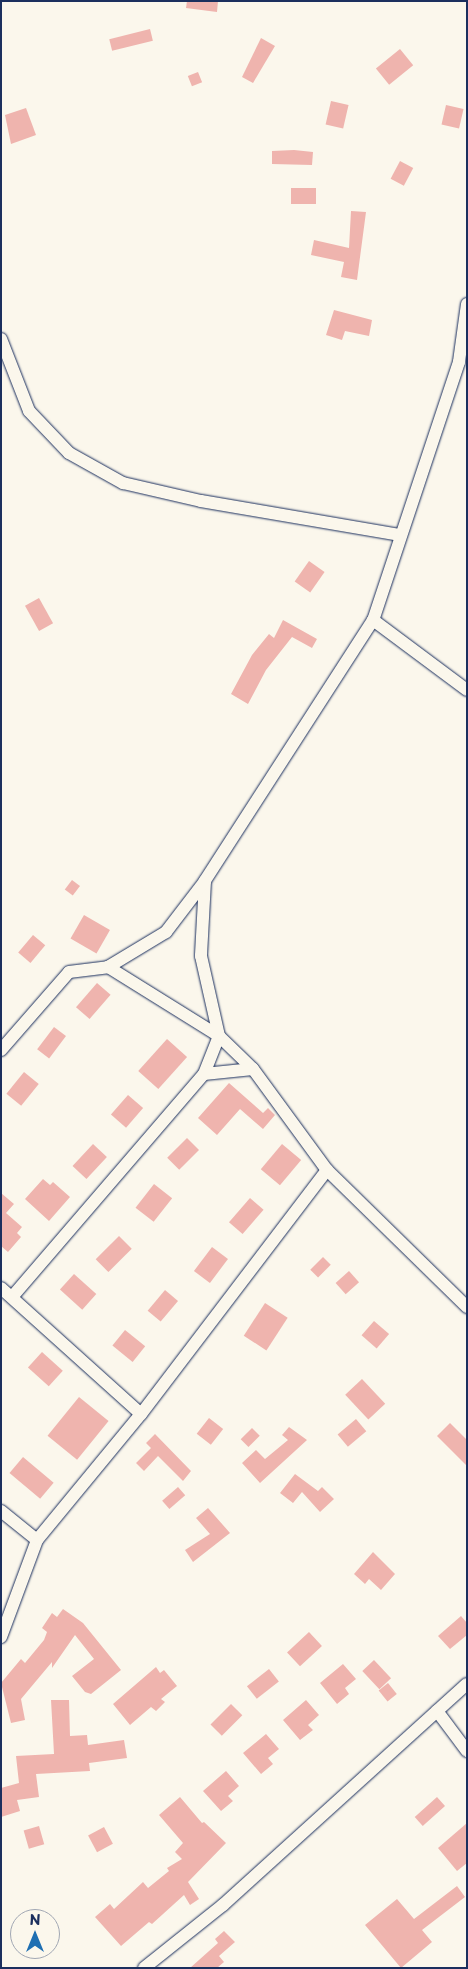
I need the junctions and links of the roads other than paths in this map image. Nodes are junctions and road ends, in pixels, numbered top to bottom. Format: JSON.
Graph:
{"nodes":[{"id":1,"x":467,"y":304,"type":"edge"},
{"id":2,"x":1,"y":339,"type":"edge"},
{"id":3,"x":399,"y":535,"type":"junction"},
{"id":4,"x":373,"y":620,"type":"junction"},
{"id":5,"x":467,"y":690,"type":"edge"},
{"id":6,"x":205,"y":881,"type":"junction"},
{"id":7,"x":108,"y":966,"type":"junction"},
{"id":8,"x":219,"y":1036,"type":"junction"},
{"id":9,"x":1,"y":1050,"type":"edge"},
{"id":10,"x":253,"y":1069,"type":"junction"},
{"id":11,"x":204,"y":1074,"type":"junction"},
{"id":12,"x":327,"y":1170,"type":"junction"},
{"id":13,"x":1,"y":1288,"type":"edge"},
{"id":14,"x":12,"y":1297,"type":"junction"},
{"id":15,"x":467,"y":1307,"type":"edge"},
{"id":16,"x":141,"y":1414,"type":"junction"},
{"id":17,"x":1,"y":1511,"type":"edge"},
{"id":18,"x":37,"y":1540,"type":"junction"},
{"id":19,"x":1,"y":1637,"type":"edge"},
{"id":20,"x":467,"y":1684,"type":"edge"},
{"id":21,"x":437,"y":1711,"type":"junction"},
{"id":22,"x":467,"y":1751,"type":"edge"},
{"id":23,"x":144,"y":1968,"type":"edge"}],
"edges":[{"from":1,"to":3,"type":"street"},
{"from":2,"to":3,"type":"street"},
{"from":3,"to":4,"type":"street"},
{"from":4,"to":5,"type":"street"},
{"from":4,"to":6,"type":"street"},
{"from":6,"to":7,"type":"street"},
{"from":6,"to":8,"type":"street"},
{"from":7,"to":8,"type":"street"},
{"from":7,"to":9,"type":"street"},
{"from":8,"to":10,"type":"street"},
{"from":8,"to":11,"type":"street"},
{"from":10,"to":11,"type":"street"},
{"from":10,"to":12,"type":"street"},
{"from":11,"to":14,"type":"street"},
{"from":12,"to":15,"type":"street"},
{"from":12,"to":16,"type":"street"},
{"from":13,"to":14,"type":"street"},
{"from":14,"to":16,"type":"street"},
{"from":16,"to":18,"type":"street"},
{"from":17,"to":18,"type":"street"},
{"from":18,"to":19,"type":"street"},
{"from":20,"to":21,"type":"street"},
{"from":21,"to":22,"type":"street"},
{"from":21,"to":23,"type":"street"}]}
